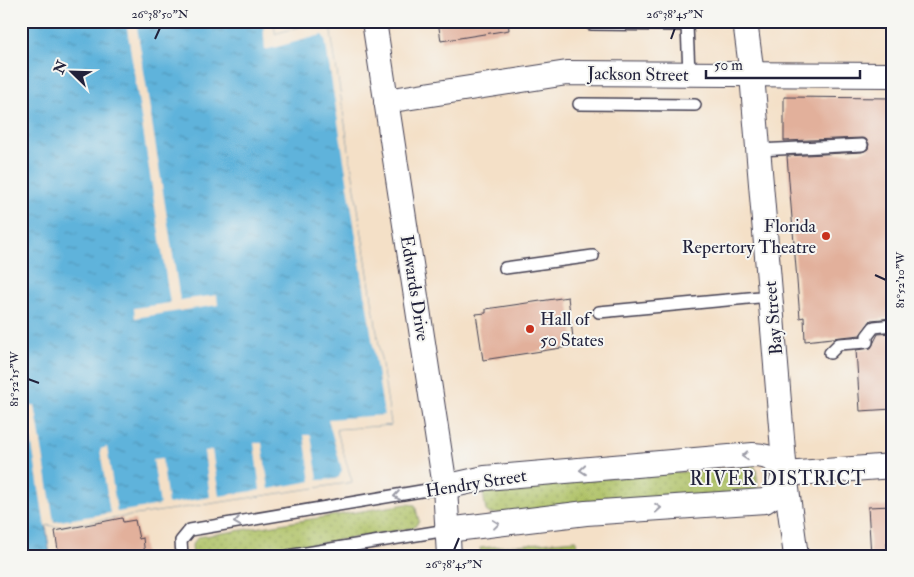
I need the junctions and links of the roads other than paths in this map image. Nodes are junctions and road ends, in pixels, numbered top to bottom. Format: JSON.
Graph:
{"nodes":[{"id":1,"x":374,"y":21,"type":"edge"},
{"id":2,"x":591,"y":21,"type":"edge"},
{"id":3,"x":745,"y":21,"type":"edge"},
{"id":4,"x":687,"y":23,"type":"edge"},
{"id":5,"x":689,"y":74,"type":"junction"},
{"id":6,"x":752,"y":75,"type":"junction"},
{"id":7,"x":893,"y":76,"type":"edge"},
{"id":8,"x":386,"y":102,"type":"junction"},
{"id":9,"x":579,"y":104,"type":"dead end"},
{"id":10,"x":695,"y":105,"type":"dead end"},
{"id":11,"x":862,"y":145,"type":"dead end"},
{"id":12,"x":758,"y":150,"type":"junction"},
{"id":13,"x":593,"y":256,"type":"dead end"},
{"id":14,"x":505,"y":268,"type":"dead end"},
{"id":15,"x":771,"y":296,"type":"junction"},
{"id":16,"x":599,"y":312,"type":"dead end"},
{"id":17,"x":893,"y":325,"type":"edge"},
{"id":18,"x":830,"y":353,"type":"dead end"},
{"id":19,"x":893,"y":466,"type":"edge"},
{"id":20,"x":785,"y":474,"type":"junction"},
{"id":21,"x":445,"y":487,"type":"junction"},
{"id":22,"x":448,"y":530,"type":"junction"},
{"id":23,"x":182,"y":556,"type":"edge"},
{"id":24,"x":288,"y":556,"type":"edge"},
{"id":25,"x":449,"y":556,"type":"edge"},
{"id":26,"x":796,"y":556,"type":"edge"}],
"edges":[{"from":1,"to":8,"type":"street","name":"Edwards Drive"},
{"from":2,"to":4,"type":"lane"},
{"from":3,"to":6,"type":"street","name":"Bay Street"},
{"from":4,"to":5,"type":"lane"},
{"from":5,"to":6,"type":"street","name":"Jackson Street"},
{"from":5,"to":8,"type":"street","name":"Jackson Street"},
{"from":6,"to":7,"type":"street","name":"Jackson Street"},
{"from":6,"to":12,"type":"street","name":"Bay Street"},
{"from":8,"to":21,"type":"street","name":"Edwards Drive"},
{"from":9,"to":10,"type":"lane"},
{"from":11,"to":12,"type":"lane"},
{"from":12,"to":15,"type":"street","name":"Bay Street"},
{"from":13,"to":14,"type":"lane"},
{"from":15,"to":16,"type":"lane"},
{"from":15,"to":20,"type":"street","name":"Bay Street"},
{"from":17,"to":18,"type":"lane"},
{"from":19,"to":20,"type":"street"},
{"from":20,"to":21,"type":"street","name":"Hendry Street","one_way":true},
{"from":22,"to":20,"type":"street","one_way":true},
{"from":20,"to":26,"type":"street","name":"Bay Street"},
{"from":21,"to":22,"type":"street","name":"Edwards Drive"},
{"from":21,"to":23,"type":"lane","name":"Hendry Street","one_way":true},
{"from":22,"to":24,"type":"lane"},
{"from":22,"to":25,"type":"street","name":"Edwards Drive"}]}
